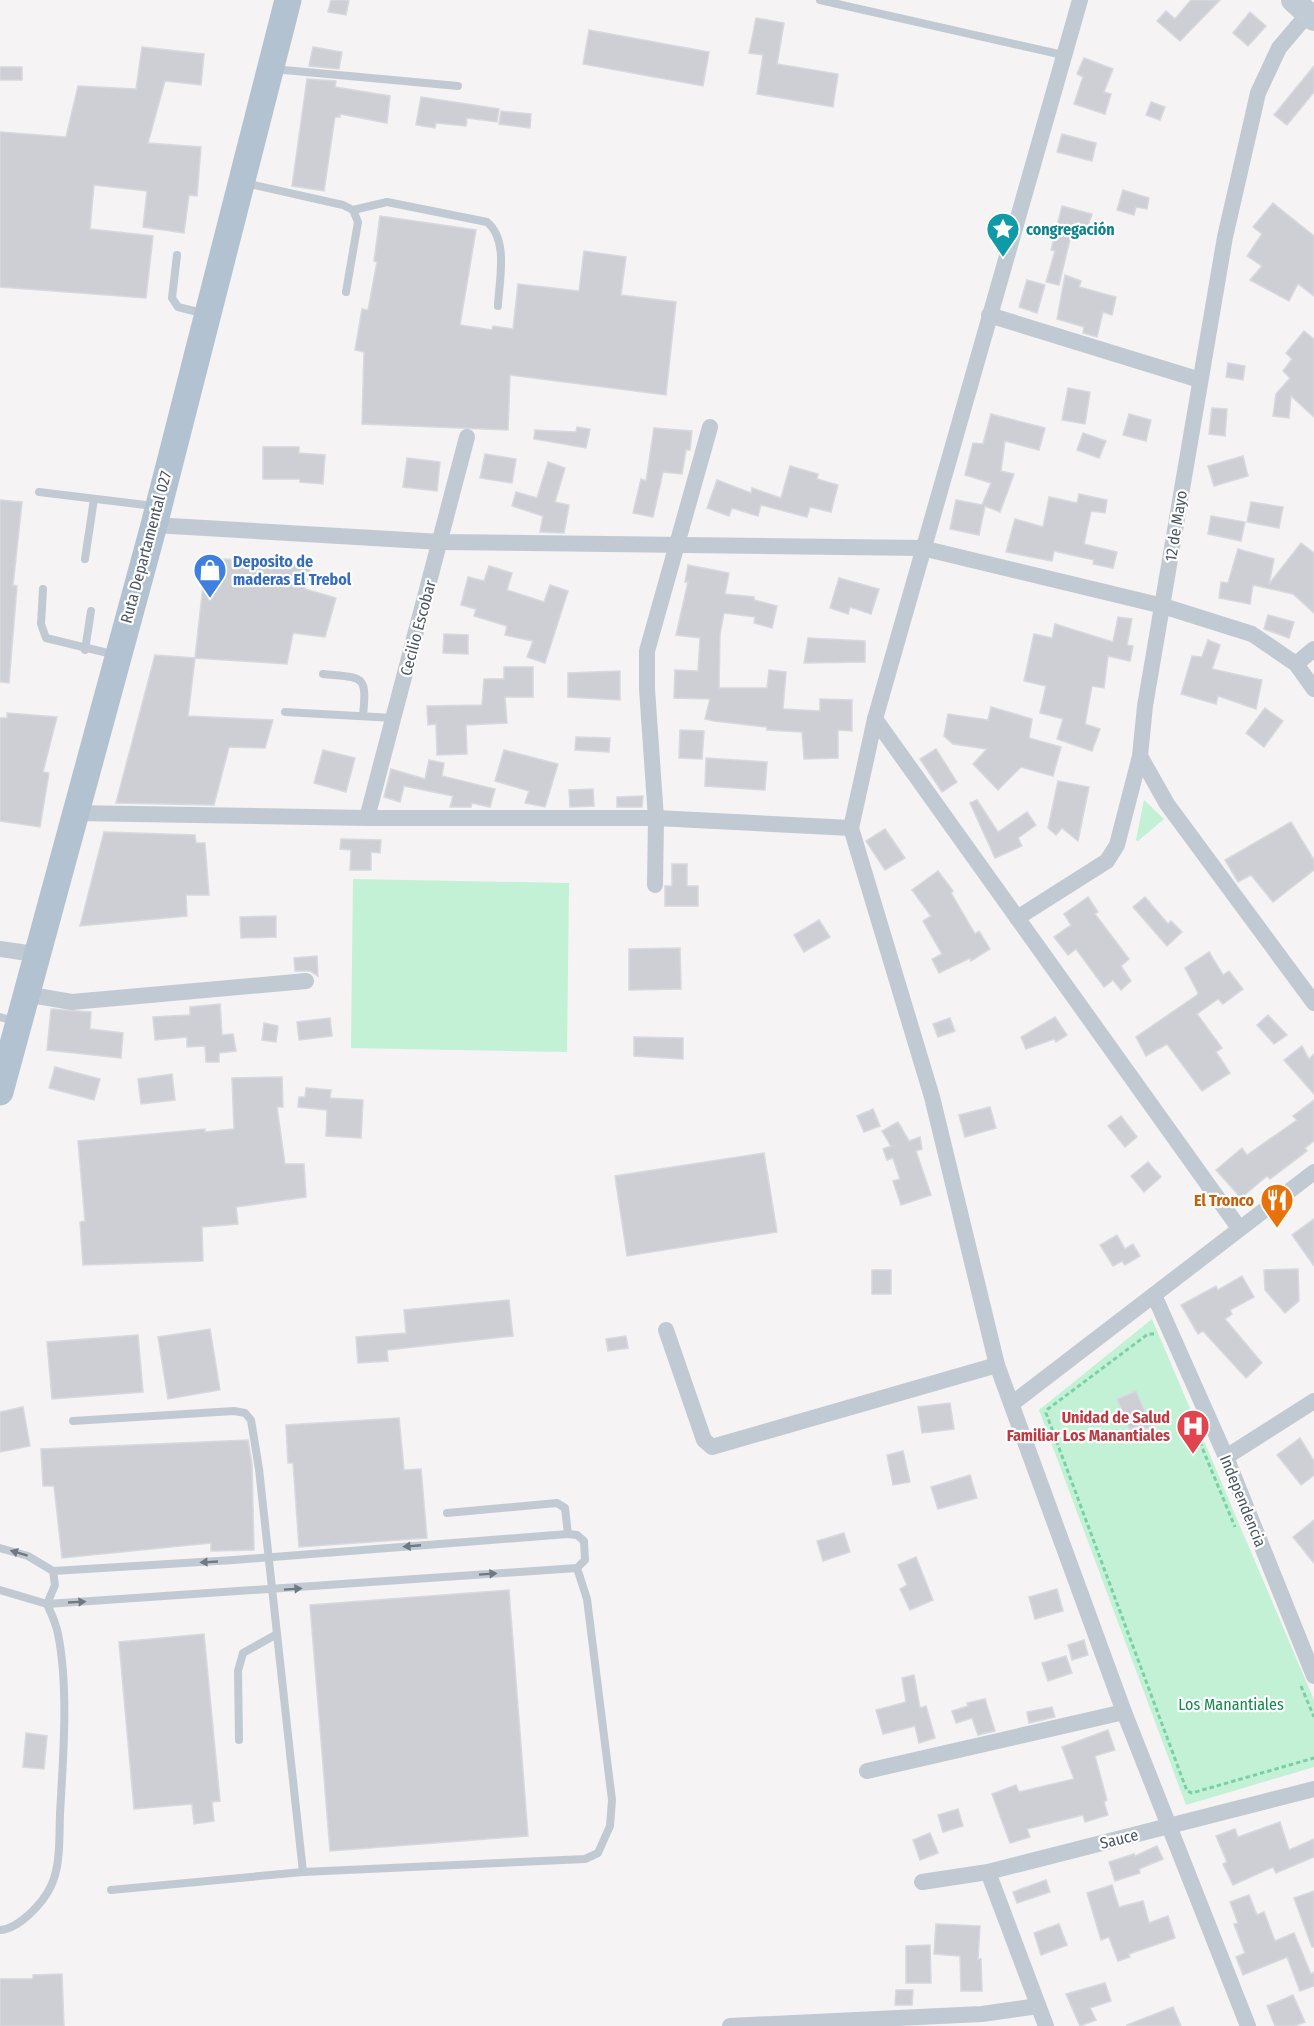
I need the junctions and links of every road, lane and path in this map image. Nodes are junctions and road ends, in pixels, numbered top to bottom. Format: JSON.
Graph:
{"nodes":[{"id":1,"x":288,"y":0,"type":"edge"},
{"id":2,"x":820,"y":0,"type":"edge"},
{"id":3,"x":1080,"y":0,"type":"edge"},
{"id":4,"x":1305,"y":11,"type":"edge"},
{"id":5,"x":1063,"y":55,"type":"junction"},
{"id":6,"x":270,"y":69,"type":"junction"},
{"id":7,"x":458,"y":86,"type":"dead end"},
{"id":8,"x":242,"y":182,"type":"junction"},
{"id":9,"x":353,"y":210,"type":"junction"},
{"id":10,"x":177,"y":255,"type":"dead end"},
{"id":11,"x":346,"y":292,"type":"dead end"},
{"id":12,"x":498,"y":306,"type":"dead end"},
{"id":13,"x":206,"y":314,"type":"junction"},
{"id":14,"x":989,"y":315,"type":"junction"},
{"id":15,"x":1200,"y":380,"type":"junction"},
{"id":16,"x":710,"y":427,"type":"dead end"},
{"id":17,"x":467,"y":437,"type":"dead end"},
{"id":18,"x":39,"y":492,"type":"dead end"},
{"id":19,"x":94,"y":499,"type":"junction"},
{"id":20,"x":156,"y":516,"type":"junction"},
{"id":21,"x":441,"y":542,"type":"junction"},
{"id":22,"x":675,"y":545,"type":"junction"},
{"id":23,"x":922,"y":548,"type":"junction"},
{"id":24,"x":85,"y":559,"type":"dead end"},
{"id":25,"x":43,"y":589,"type":"dead end"},
{"id":26,"x":1163,"y":606,"type":"junction"},
{"id":27,"x":91,"y":611,"type":"dead end"},
{"id":28,"x":1314,"y":649,"type":"edge"},
{"id":29,"x":85,"y":650,"type":"junction"},
{"id":30,"x":116,"y":655,"type":"junction"},
{"id":31,"x":1296,"y":664,"type":"junction"},
{"id":32,"x":323,"y":674,"type":"dead end"},
{"id":33,"x":1314,"y":689,"type":"edge"},
{"id":34,"x":285,"y":712,"type":"dead end"},
{"id":35,"x":363,"y":716,"type":"junction"},
{"id":36,"x":394,"y":718,"type":"junction"},
{"id":37,"x":874,"y":719,"type":"junction"},
{"id":38,"x":1140,"y":756,"type":"junction"},
{"id":39,"x":74,"y":813,"type":"junction"},
{"id":40,"x":657,"y":818,"type":"junction"},
{"id":41,"x":367,"y":819,"type":"junction"},
{"id":42,"x":851,"y":828,"type":"junction"},
{"id":43,"x":655,"y":885,"type":"dead end"},
{"id":44,"x":1017,"y":918,"type":"junction"},
{"id":45,"x":0,"y":949,"type":"edge"},
{"id":46,"x":35,"y":954,"type":"junction"},
{"id":47,"x":306,"y":981,"type":"dead end"},
{"id":48,"x":25,"y":994,"type":"junction"},
{"id":49,"x":1314,"y":1003,"type":"edge"},
{"id":50,"x":9,"y":1019,"type":"edge"},
{"id":51,"x":2,"y":1078,"type":"edge"},
{"id":52,"x":1314,"y":1172,"type":"edge"},
{"id":53,"x":1239,"y":1228,"type":"junction"},
{"id":54,"x":1154,"y":1295,"type":"junction"},
{"id":55,"x":666,"y":1330,"type":"dead end"},
{"id":56,"x":1154,"y":1335,"type":"dead end"},
{"id":57,"x":997,"y":1365,"type":"junction"},
{"id":58,"x":1314,"y":1401,"type":"edge"},
{"id":59,"x":1013,"y":1403,"type":"junction"},
{"id":60,"x":73,"y":1421,"type":"dead end"},
{"id":61,"x":1226,"y":1457,"type":"junction"},
{"id":62,"x":447,"y":1513,"type":"dead end"},
{"id":63,"x":568,"y":1534,"type":"junction"},
{"id":64,"x":0,"y":1548,"type":"edge"},
{"id":65,"x":267,"y":1558,"type":"junction"},
{"id":66,"x":577,"y":1568,"type":"junction"},
{"id":67,"x":53,"y":1571,"type":"junction"},
{"id":68,"x":0,"y":1590,"type":"edge"},
{"id":69,"x":272,"y":1590,"type":"junction"},
{"id":70,"x":47,"y":1604,"type":"junction"},
{"id":71,"x":277,"y":1634,"type":"junction"},
{"id":72,"x":1314,"y":1676,"type":"edge"},
{"id":73,"x":1124,"y":1712,"type":"junction"},
{"id":74,"x":239,"y":1740,"type":"dead end"},
{"id":75,"x":1314,"y":1758,"type":"edge"},
{"id":76,"x":867,"y":1771,"type":"dead end"},
{"id":77,"x":1314,"y":1789,"type":"edge"},
{"id":78,"x":1169,"y":1827,"type":"junction"},
{"id":79,"x":303,"y":1872,"type":"junction"},
{"id":80,"x":988,"y":1872,"type":"junction"},
{"id":81,"x":922,"y":1882,"type":"dead end"},
{"id":82,"x":111,"y":1890,"type":"dead end"},
{"id":83,"x":0,"y":1930,"type":"edge"},
{"id":84,"x":1038,"y":2006,"type":"junction"},
{"id":85,"x":981,"y":2020,"type":"edge"},
{"id":86,"x":730,"y":2026,"type":"edge"},
{"id":87,"x":1046,"y":2026,"type":"edge"},
{"id":88,"x":1248,"y":2026,"type":"edge"}],
"edges":[{"from":1,"to":6,"type":"main road","name":"Ruta Departamental 027"},
{"from":2,"to":5,"type":"lane"},
{"from":3,"to":5,"type":"street"},
{"from":4,"to":15,"type":"street","name":"12 de Mayo"},
{"from":5,"to":14,"type":"street"},
{"from":6,"to":7,"type":"lane"},
{"from":6,"to":8,"type":"main road","name":"Ruta Departamental 027"},
{"from":8,"to":9,"type":"lane"},
{"from":8,"to":13,"type":"main road","name":"Ruta Departamental 027"},
{"from":9,"to":11,"type":"lane"},
{"from":9,"to":12,"type":"lane"},
{"from":10,"to":13,"type":"lane"},
{"from":13,"to":20,"type":"main road","name":"Ruta Departamental 027"},
{"from":14,"to":15,"type":"street"},
{"from":14,"to":23,"type":"street"},
{"from":15,"to":26,"type":"street","name":"12 de Mayo"},
{"from":16,"to":22,"type":"street"},
{"from":17,"to":21,"type":"street","name":"Cecilio Escobar"},
{"from":18,"to":19,"type":"lane"},
{"from":19,"to":20,"type":"lane"},
{"from":19,"to":24,"type":"lane"},
{"from":20,"to":21,"type":"street"},
{"from":20,"to":30,"type":"main road","name":"Ruta Departamental 027"},
{"from":21,"to":22,"type":"street"},
{"from":21,"to":36,"type":"street","name":"Cecilio Escobar"},
{"from":22,"to":23,"type":"street"},
{"from":22,"to":40,"type":"street"},
{"from":23,"to":26,"type":"street"},
{"from":23,"to":37,"type":"street"},
{"from":25,"to":29,"type":"lane"},
{"from":26,"to":31,"type":"street"},
{"from":26,"to":38,"type":"street","name":"12 de Mayo"},
{"from":27,"to":29,"type":"lane"},
{"from":28,"to":31,"type":"street"},
{"from":29,"to":30,"type":"lane"},
{"from":30,"to":39,"type":"main road","name":"Ruta Departamental 027"},
{"from":31,"to":33,"type":"street"},
{"from":32,"to":35,"type":"lane"},
{"from":34,"to":35,"type":"lane"},
{"from":35,"to":36,"type":"lane"},
{"from":36,"to":41,"type":"street","name":"Cecilio Escobar"},
{"from":37,"to":42,"type":"street"},
{"from":37,"to":44,"type":"street"},
{"from":38,"to":44,"type":"street","name":"12 de Mayo"},
{"from":38,"to":49,"type":"street"},
{"from":39,"to":41,"type":"street"},
{"from":39,"to":46,"type":"main road","name":"Ruta Departamental 027"},
{"from":40,"to":41,"type":"street"},
{"from":40,"to":42,"type":"street"},
{"from":40,"to":43,"type":"street"},
{"from":42,"to":57,"type":"street"},
{"from":44,"to":53,"type":"street"},
{"from":45,"to":46,"type":"street"},
{"from":46,"to":48,"type":"main road","name":"Ruta Departamental 027"},
{"from":47,"to":48,"type":"street"},
{"from":48,"to":50,"type":"main road","name":"Ruta Departamental 027"},
{"from":50,"to":51,"type":"main road","name":"Ruta Departamental 027"},
{"from":52,"to":53,"type":"street"},
{"from":53,"to":54,"type":"street"},
{"from":54,"to":59,"type":"street"},
{"from":54,"to":61,"type":"street","name":"Independencia"},
{"from":55,"to":57,"type":"street"},
{"from":56,"to":75,"type":"path"},
{"from":57,"to":59,"type":"street"},
{"from":58,"to":61,"type":"street"},
{"from":59,"to":73,"type":"street"},
{"from":60,"to":65,"type":"lane"},
{"from":61,"to":72,"type":"street","name":"Independencia"},
{"from":62,"to":63,"type":"lane"},
{"from":63,"to":65,"type":"lane","one_way":true},
{"from":63,"to":66,"type":"lane"},
{"from":67,"to":64,"type":"lane","one_way":true},
{"from":65,"to":67,"type":"lane","one_way":true},
{"from":65,"to":69,"type":"lane"},
{"from":69,"to":66,"type":"lane","one_way":true},
{"from":66,"to":79,"type":"lane"},
{"from":67,"to":70,"type":"lane"},
{"from":68,"to":70,"type":"lane"},
{"from":70,"to":69,"type":"lane","one_way":true},
{"from":69,"to":71,"type":"lane"},
{"from":70,"to":83,"type":"lane"},
{"from":71,"to":74,"type":"lane"},
{"from":71,"to":79,"type":"lane"},
{"from":73,"to":76,"type":"street"},
{"from":73,"to":78,"type":"street"},
{"from":77,"to":78,"type":"street","name":"Sauce"},
{"from":78,"to":80,"type":"street","name":"Sauce"},
{"from":78,"to":88,"type":"street"},
{"from":79,"to":82,"type":"lane"},
{"from":80,"to":81,"type":"street","name":"Sauce"},
{"from":80,"to":84,"type":"street"},
{"from":84,"to":85,"type":"street"},
{"from":84,"to":87,"type":"street"},
{"from":85,"to":86,"type":"street"}]}
